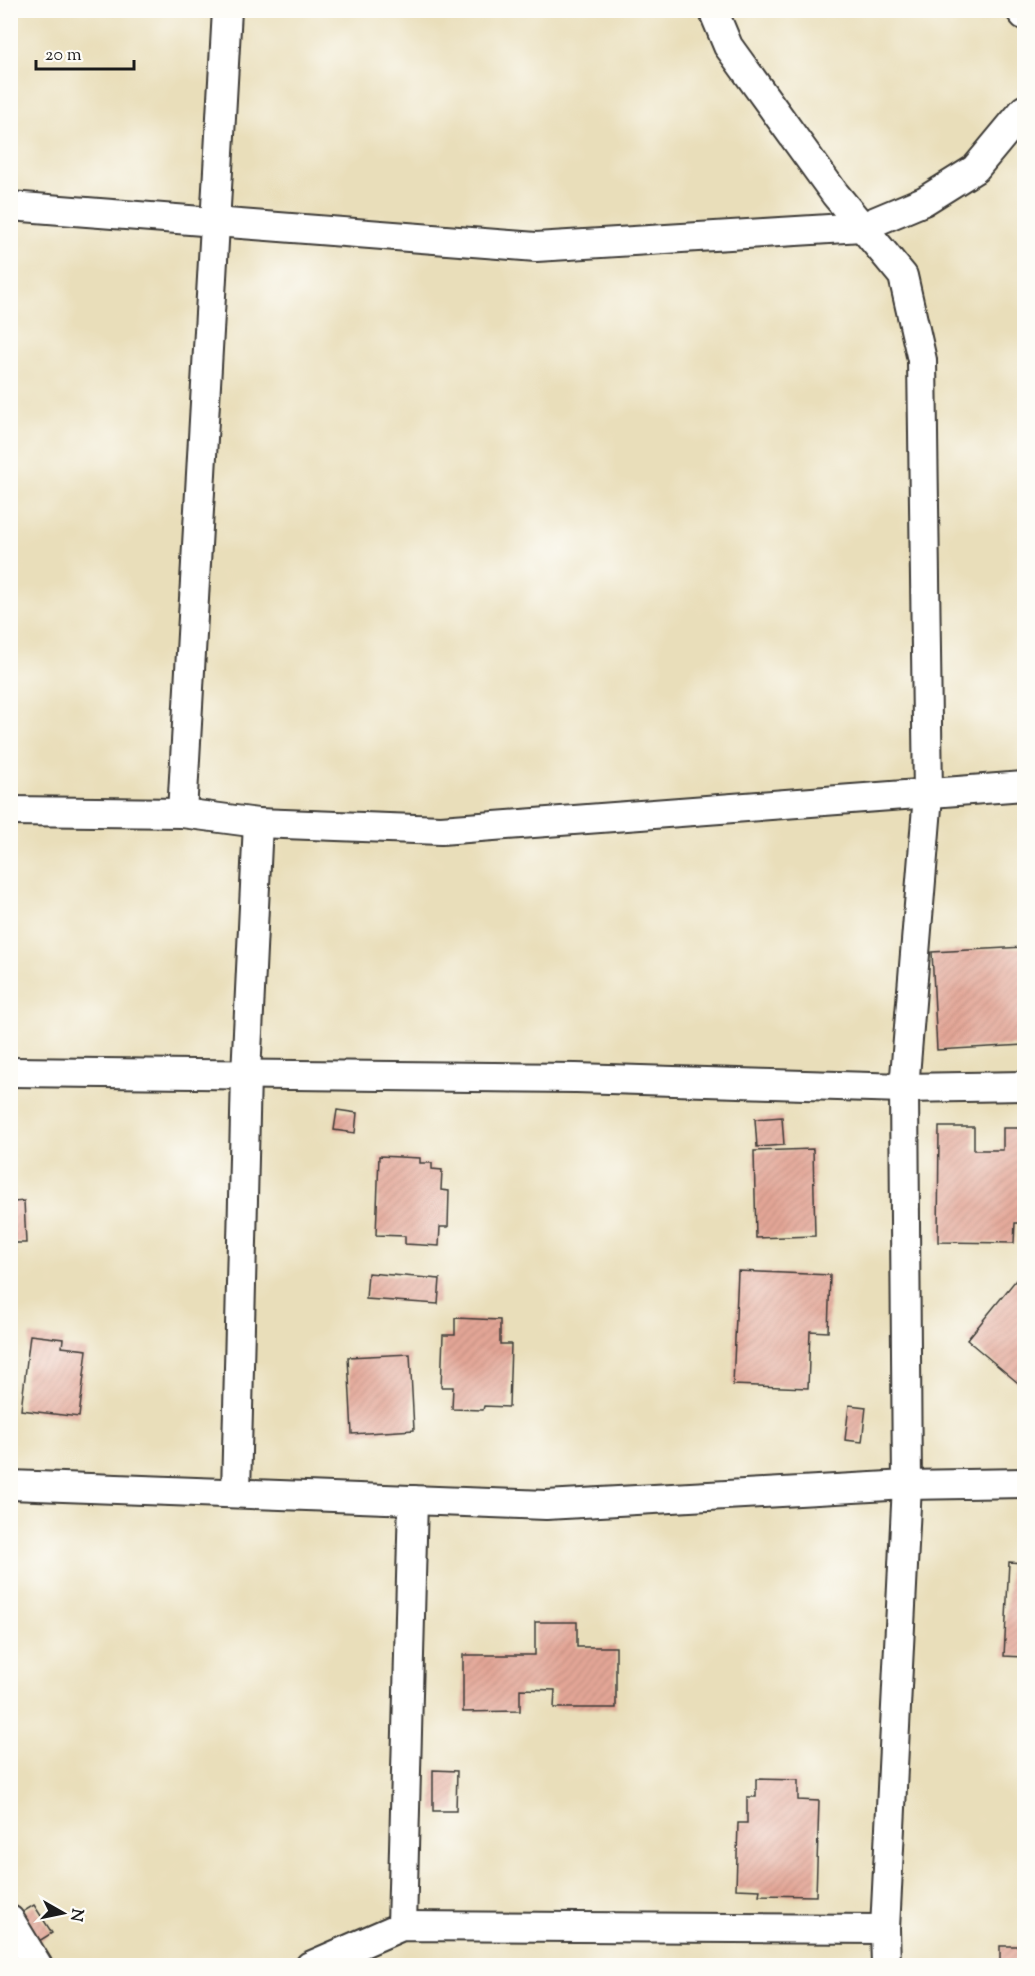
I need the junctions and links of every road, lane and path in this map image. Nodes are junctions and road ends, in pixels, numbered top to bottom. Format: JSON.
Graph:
{"nodes":[{"id":1,"x":227,"y":10,"type":"edge"},
{"id":2,"x":713,"y":10,"type":"edge"},
{"id":3,"x":1020,"y":10,"type":"edge"},
{"id":4,"x":1024,"y":15,"type":"edge"},
{"id":5,"x":1024,"y":110,"type":"edge"},
{"id":6,"x":10,"y":206,"type":"edge"},
{"id":7,"x":215,"y":222,"type":"junction"},
{"id":8,"x":862,"y":226,"type":"junction"},
{"id":9,"x":1024,"y":786,"type":"edge"},
{"id":10,"x":928,"y":795,"type":"junction"},
{"id":11,"x":10,"y":811,"type":"edge"},
{"id":12,"x":182,"y":813,"type":"junction"},
{"id":13,"x":258,"y":823,"type":"junction"},
{"id":14,"x":10,"y":1072,"type":"edge"},
{"id":15,"x":246,"y":1074,"type":"junction"},
{"id":16,"x":1024,"y":1086,"type":"edge"},
{"id":17,"x":904,"y":1088,"type":"junction"},
{"id":18,"x":1024,"y":1483,"type":"edge"},
{"id":19,"x":10,"y":1485,"type":"edge"},
{"id":20,"x":907,"y":1485,"type":"junction"},
{"id":21,"x":236,"y":1493,"type":"junction"},
{"id":22,"x":413,"y":1500,"type":"junction"},
{"id":23,"x":10,"y":1920,"type":"edge"},
{"id":24,"x":402,"y":1926,"type":"junction"},
{"id":25,"x":885,"y":1929,"type":"junction"},
{"id":26,"x":38,"y":1965,"type":"edge"},
{"id":27,"x":310,"y":1965,"type":"edge"},
{"id":28,"x":886,"y":1965,"type":"edge"}],
"edges":[{"from":1,"to":7,"type":"street"},
{"from":2,"to":8,"type":"street"},
{"from":3,"to":4,"type":"street"},
{"from":5,"to":8,"type":"street"},
{"from":6,"to":7,"type":"street"},
{"from":7,"to":8,"type":"street"},
{"from":7,"to":12,"type":"street"},
{"from":8,"to":10,"type":"street"},
{"from":9,"to":10,"type":"street"},
{"from":10,"to":13,"type":"street"},
{"from":10,"to":17,"type":"street"},
{"from":11,"to":12,"type":"street"},
{"from":12,"to":13,"type":"street"},
{"from":13,"to":15,"type":"street"},
{"from":14,"to":15,"type":"street"},
{"from":15,"to":17,"type":"street"},
{"from":15,"to":21,"type":"street"},
{"from":16,"to":17,"type":"street"},
{"from":17,"to":20,"type":"street"},
{"from":18,"to":20,"type":"street"},
{"from":19,"to":21,"type":"street"},
{"from":20,"to":22,"type":"street"},
{"from":20,"to":25,"type":"street"},
{"from":21,"to":22,"type":"street"},
{"from":22,"to":24,"type":"street"},
{"from":23,"to":26,"type":"street"},
{"from":24,"to":25,"type":"street"},
{"from":24,"to":27,"type":"street"},
{"from":25,"to":28,"type":"street"}]}
